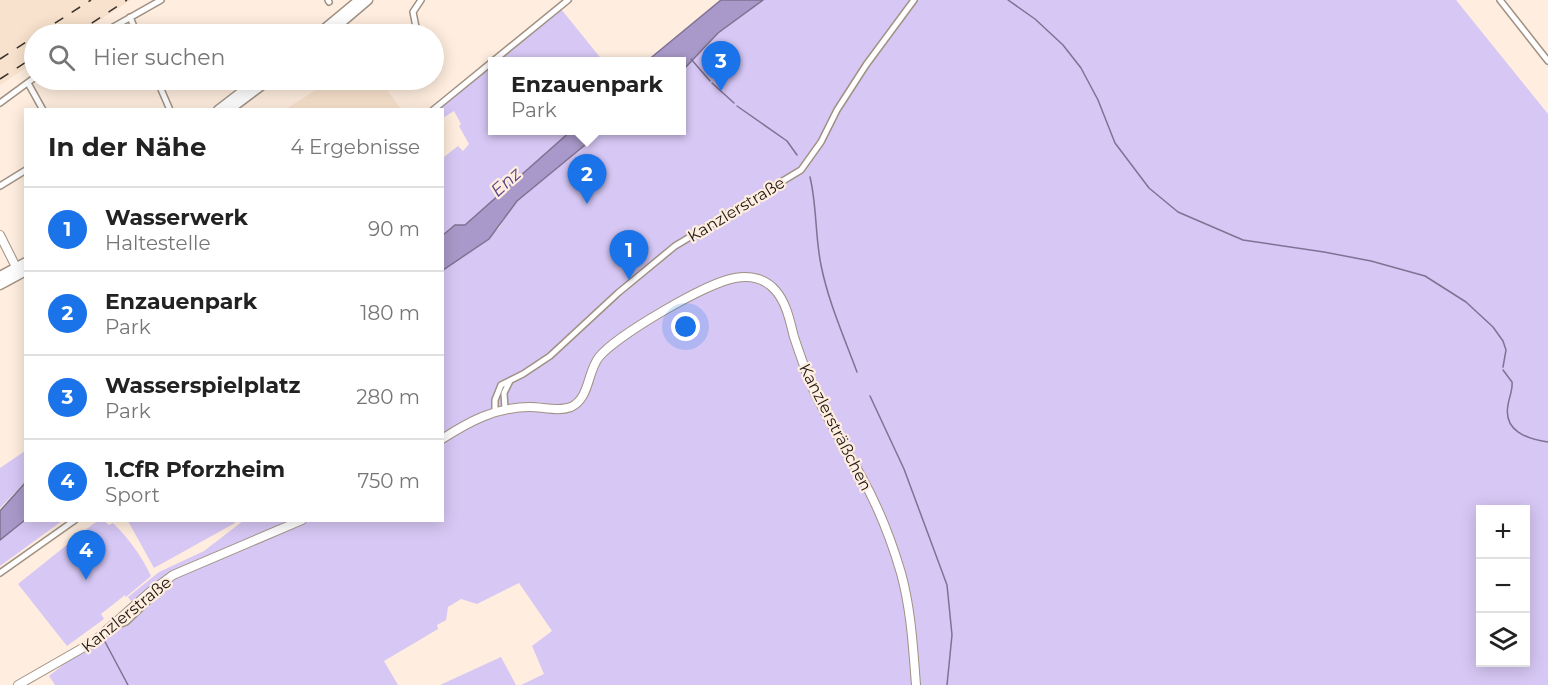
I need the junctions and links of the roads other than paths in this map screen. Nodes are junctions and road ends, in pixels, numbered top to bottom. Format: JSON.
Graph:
{"nodes":[{"id":1,"x":161,"y":0,"type":"edge"},
{"id":2,"x":359,"y":0,"type":"edge"},
{"id":3,"x":369,"y":0,"type":"edge"},
{"id":4,"x":421,"y":0,"type":"edge"},
{"id":5,"x":568,"y":0,"type":"edge"},
{"id":6,"x":914,"y":0,"type":"edge"},
{"id":7,"x":1500,"y":0,"type":"edge"},
{"id":8,"x":130,"y":17,"type":"junction"},
{"id":9,"x":118,"y":24,"type":"edge"},
{"id":10,"x":133,"y":24,"type":"edge"},
{"id":11,"x":330,"y":24,"type":"edge"},
{"id":12,"x":340,"y":24,"type":"edge"},
{"id":13,"x":415,"y":24,"type":"edge"},
{"id":14,"x":498,"y":57,"type":"edge"},
{"id":15,"x":1548,"y":61,"type":"edge"},
{"id":16,"x":488,"y":65,"type":"edge"},
{"id":17,"x":24,"y":86,"type":"edge"},
{"id":18,"x":32,"y":90,"type":"edge"},
{"id":19,"x":161,"y":90,"type":"edge"},
{"id":20,"x":246,"y":90,"type":"edge"},
{"id":21,"x":252,"y":90,"type":"edge"},
{"id":22,"x":235,"y":100,"type":"junction"},
{"id":23,"x":0,"y":103,"type":"edge"},
{"id":24,"x":42,"y":108,"type":"edge"},
{"id":25,"x":169,"y":108,"type":"edge"},
{"id":26,"x":221,"y":108,"type":"edge"},
{"id":27,"x":230,"y":108,"type":"edge"},
{"id":28,"x":435,"y":108,"type":"edge"},
{"id":29,"x":24,"y":171,"type":"edge"},
{"id":30,"x":0,"y":186,"type":"edge"},
{"id":31,"x":0,"y":236,"type":"edge"},
{"id":32,"x":21,"y":271,"type":"edge"},
{"id":33,"x":0,"y":276,"type":"edge"},
{"id":34,"x":0,"y":285,"type":"edge"},
{"id":35,"x":513,"y":378,"type":"junction"},
{"id":36,"x":505,"y":409,"type":"junction"},
{"id":37,"x":495,"y":411,"type":"junction"},
{"id":38,"x":444,"y":438,"type":"edge"},
{"id":39,"x":72,"y":522,"type":"edge"},
{"id":40,"x":297,"y":522,"type":"edge"},
{"id":41,"x":0,"y":573,"type":"edge"},
{"id":42,"x":153,"y":596,"type":"dead end"},
{"id":43,"x":110,"y":628,"type":"junction"},
{"id":44,"x":18,"y":685,"type":"edge"},
{"id":45,"x":916,"y":685,"type":"edge"}],
"edges":[{"from":1,"to":8,"type":"street"},
{"from":2,"to":11,"type":"main road"},
{"from":3,"to":12,"type":"main road"},
{"from":4,"to":13,"type":"street"},
{"from":5,"to":14,"type":"street"},
{"from":6,"to":35,"type":"street","name":"Kanzlerstraße"},
{"from":7,"to":15,"type":"street"},
{"from":8,"to":9,"type":"street"},
{"from":8,"to":10,"type":"street"},
{"from":16,"to":28,"type":"street"},
{"from":17,"to":23,"type":"street"},
{"from":18,"to":24,"type":"street"},
{"from":19,"to":25,"type":"street"},
{"from":20,"to":22,"type":"main road"},
{"from":21,"to":22,"type":"main road"},
{"from":22,"to":26,"type":"main road"},
{"from":22,"to":27,"type":"main road"},
{"from":29,"to":30,"type":"street"},
{"from":31,"to":32,"type":"main road"},
{"from":32,"to":33,"type":"main road"},
{"from":32,"to":34,"type":"main road"},
{"from":35,"to":36,"type":"street"},
{"from":35,"to":37,"type":"street","name":"Kanzlerstraße"},
{"from":36,"to":37,"type":"main road","name":"Kanzlersträßchen"},
{"from":36,"to":45,"type":"main road","name":"Kanzlersträßchen"},
{"from":37,"to":38,"type":"main road"},
{"from":39,"to":41,"type":"street"},
{"from":40,"to":43,"type":"main road","name":"Kanzlerstraße"},
{"from":42,"to":43,"type":"street"},
{"from":43,"to":44,"type":"main road","name":"Kanzlerstraße"}]}
